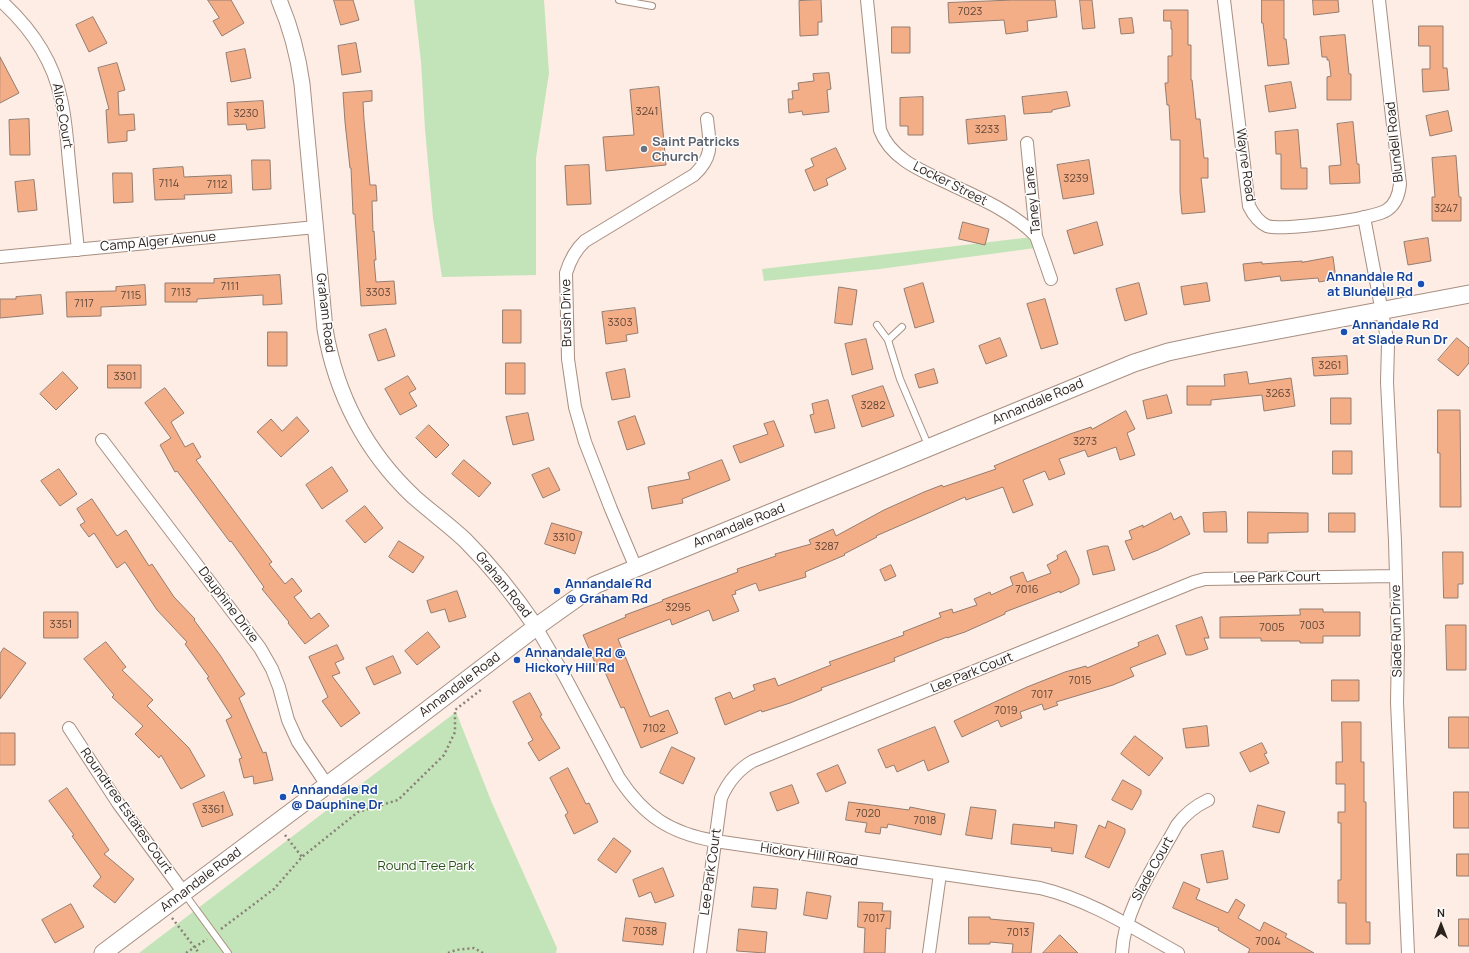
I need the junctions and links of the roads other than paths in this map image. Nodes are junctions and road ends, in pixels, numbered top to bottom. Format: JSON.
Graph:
{"nodes":[{"id":1,"x":0,"y":0,"type":"edge"},
{"id":2,"x":279,"y":0,"type":"edge"},
{"id":3,"x":619,"y":0,"type":"edge"},
{"id":4,"x":866,"y":0,"type":"edge"},
{"id":5,"x":1224,"y":0,"type":"edge"},
{"id":6,"x":1379,"y":0,"type":"edge"},
{"id":7,"x":652,"y":6,"type":"dead end"},
{"id":8,"x":707,"y":119,"type":"dead end"},
{"id":9,"x":1027,"y":143,"type":"dead end"},
{"id":10,"x":1364,"y":217,"type":"junction"},
{"id":11,"x":316,"y":227,"type":"junction"},
{"id":12,"x":1036,"y":236,"type":"junction"},
{"id":13,"x":78,"y":250,"type":"junction"},
{"id":14,"x":0,"y":257,"type":"edge"},
{"id":15,"x":1051,"y":278,"type":"dead end"},
{"id":16,"x":1469,"y":294,"type":"edge"},
{"id":17,"x":1382,"y":310,"type":"junction"},
{"id":18,"x":877,"y":325,"type":"dead end"},
{"id":19,"x":902,"y":327,"type":"dead end"},
{"id":20,"x":888,"y":340,"type":"junction"},
{"id":21,"x":102,"y":440,"type":"dead end"},
{"id":22,"x":929,"y":447,"type":"junction"},
{"id":23,"x":636,"y":568,"type":"junction"},
{"id":24,"x":1396,"y":576,"type":"junction"},
{"id":25,"x":536,"y":627,"type":"junction"},
{"id":26,"x":69,"y":728,"type":"dead end"},
{"id":27,"x":328,"y":785,"type":"junction"},
{"id":28,"x":1208,"y":800,"type":"dead end"},
{"id":29,"x":715,"y":841,"type":"junction"},
{"id":30,"x":940,"y":874,"type":"junction"},
{"id":31,"x":184,"y":893,"type":"junction"},
{"id":32,"x":1127,"y":924,"type":"junction"},
{"id":33,"x":103,"y":953,"type":"edge"},
{"id":34,"x":228,"y":953,"type":"edge"},
{"id":35,"x":700,"y":953,"type":"edge"},
{"id":36,"x":929,"y":953,"type":"edge"},
{"id":37,"x":1122,"y":953,"type":"edge"},
{"id":38,"x":1178,"y":953,"type":"edge"},
{"id":39,"x":1408,"y":953,"type":"edge"}],
"edges":[{"from":1,"to":13,"type":"street","name":"Alice Court"},
{"from":2,"to":11,"type":"street","name":"Graham Road"},
{"from":3,"to":7,"type":"lane"},
{"from":4,"to":12,"type":"street","name":"Locker Street"},
{"from":5,"to":10,"type":"street","name":"Wayne Road"},
{"from":6,"to":10,"type":"street","name":"Blundell Road"},
{"from":8,"to":23,"type":"street","name":"Brush Drive"},
{"from":9,"to":12,"type":"street","name":"Taney Lane"},
{"from":10,"to":17,"type":"street"},
{"from":11,"to":13,"type":"street","name":"Camp Alger Avenue"},
{"from":11,"to":25,"type":"street","name":"Graham Road"},
{"from":12,"to":15,"type":"street","name":"Taney Lane"},
{"from":13,"to":14,"type":"street","name":"Camp Alger Avenue"},
{"from":16,"to":17,"type":"main road","name":"Annandale Road"},
{"from":17,"to":22,"type":"main road","name":"Annandale Road"},
{"from":17,"to":24,"type":"street","name":"Slade Run Drive"},
{"from":18,"to":20,"type":"lane"},
{"from":19,"to":20,"type":"lane"},
{"from":20,"to":22,"type":"lane"},
{"from":21,"to":27,"type":"street","name":"Dauphine Drive"},
{"from":22,"to":23,"type":"main road","name":"Annandale Road"},
{"from":23,"to":25,"type":"main road","name":"Annandale Road"},
{"from":24,"to":29,"type":"street","name":"Lee Park Court"},
{"from":24,"to":39,"type":"street","name":"Slade Run Drive"},
{"from":25,"to":27,"type":"main road","name":"Annandale Road"},
{"from":25,"to":29,"type":"street","name":"Hickory Hill Road"},
{"from":26,"to":31,"type":"street","name":"Roundtree Estates Court"},
{"from":27,"to":31,"type":"main road","name":"Annandale Road"},
{"from":28,"to":32,"type":"street","name":"Slade Court"},
{"from":29,"to":30,"type":"street","name":"Hickory Hill Road"},
{"from":29,"to":35,"type":"street","name":"Lee Park Court"},
{"from":30,"to":32,"type":"street","name":"Hickory Hill Road"},
{"from":30,"to":36,"type":"street"},
{"from":31,"to":33,"type":"main road","name":"Annandale Road"},
{"from":31,"to":34,"type":"lane"},
{"from":32,"to":37,"type":"street","name":"Slade Court"},
{"from":32,"to":38,"type":"street","name":"Hickory Hill Road"}]}
